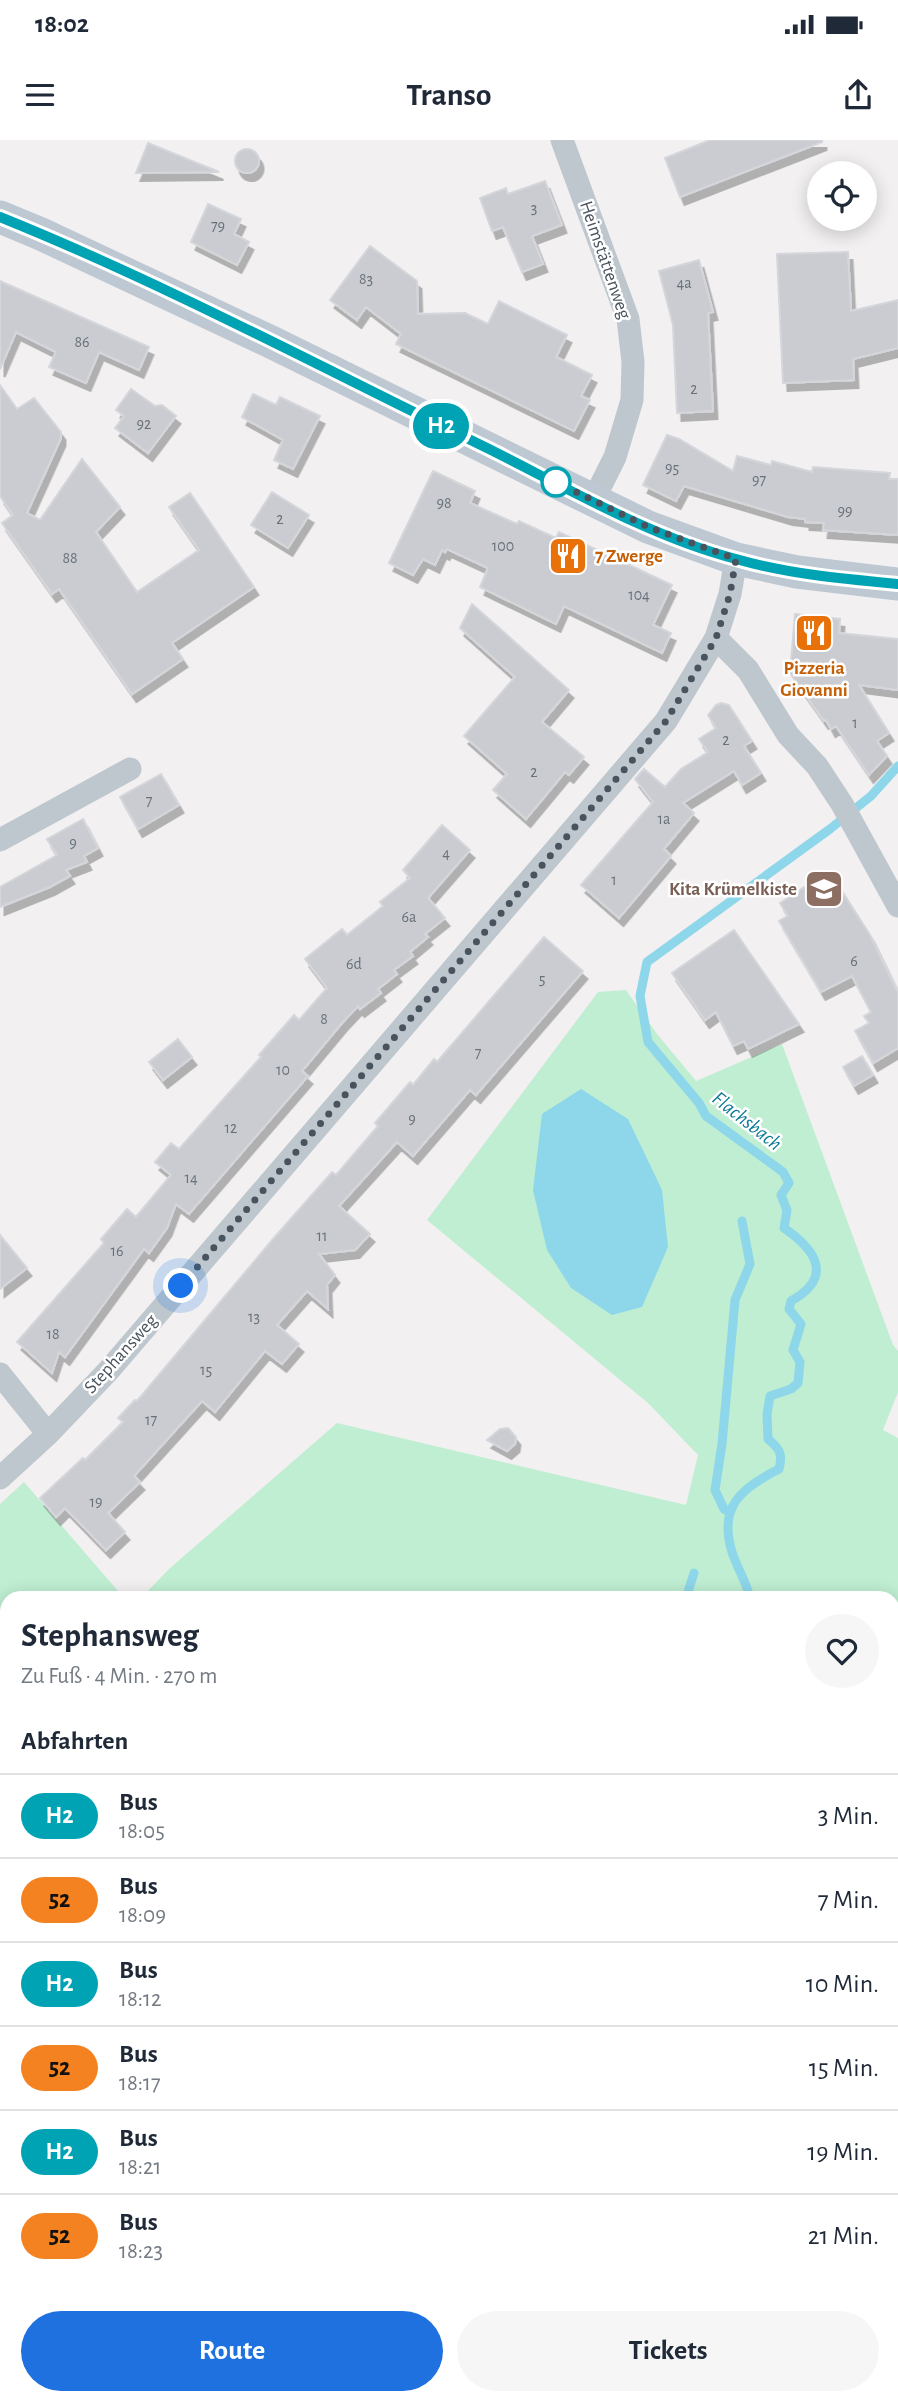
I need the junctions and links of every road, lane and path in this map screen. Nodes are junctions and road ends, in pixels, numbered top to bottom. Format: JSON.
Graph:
{"nodes":[{"id":1,"x":562,"y":140,"type":"edge"},
{"id":2,"x":0,"y":217,"type":"edge"},
{"id":3,"x":593,"y":501,"type":"junction"},
{"id":4,"x":736,"y":559,"type":"junction"},
{"id":5,"x":898,"y":584,"type":"edge"},
{"id":6,"x":716,"y":638,"type":"junction"},
{"id":7,"x":130,"y":769,"type":"dead end"},
{"id":8,"x":0,"y":840,"type":"edge"},
{"id":9,"x":898,"y":906,"type":"edge"},
{"id":10,"x":0,"y":1374,"type":"edge"},
{"id":11,"x":48,"y":1434,"type":"junction"},
{"id":12,"x":0,"y":1478,"type":"edge"}],
"edges":[{"from":1,"to":3,"type":"street","name":"Heimstättenweg"},
{"from":2,"to":3,"type":"main road"},
{"from":3,"to":4,"type":"main road"},
{"from":4,"to":5,"type":"main road"},
{"from":4,"to":6,"type":"street","name":"Stephansweg"},
{"from":6,"to":9,"type":"street"},
{"from":6,"to":11,"type":"street","name":"Stephansweg"},
{"from":7,"to":8,"type":"street"},
{"from":10,"to":11,"type":"street"},
{"from":11,"to":12,"type":"street","name":"Stephansweg"}]}
